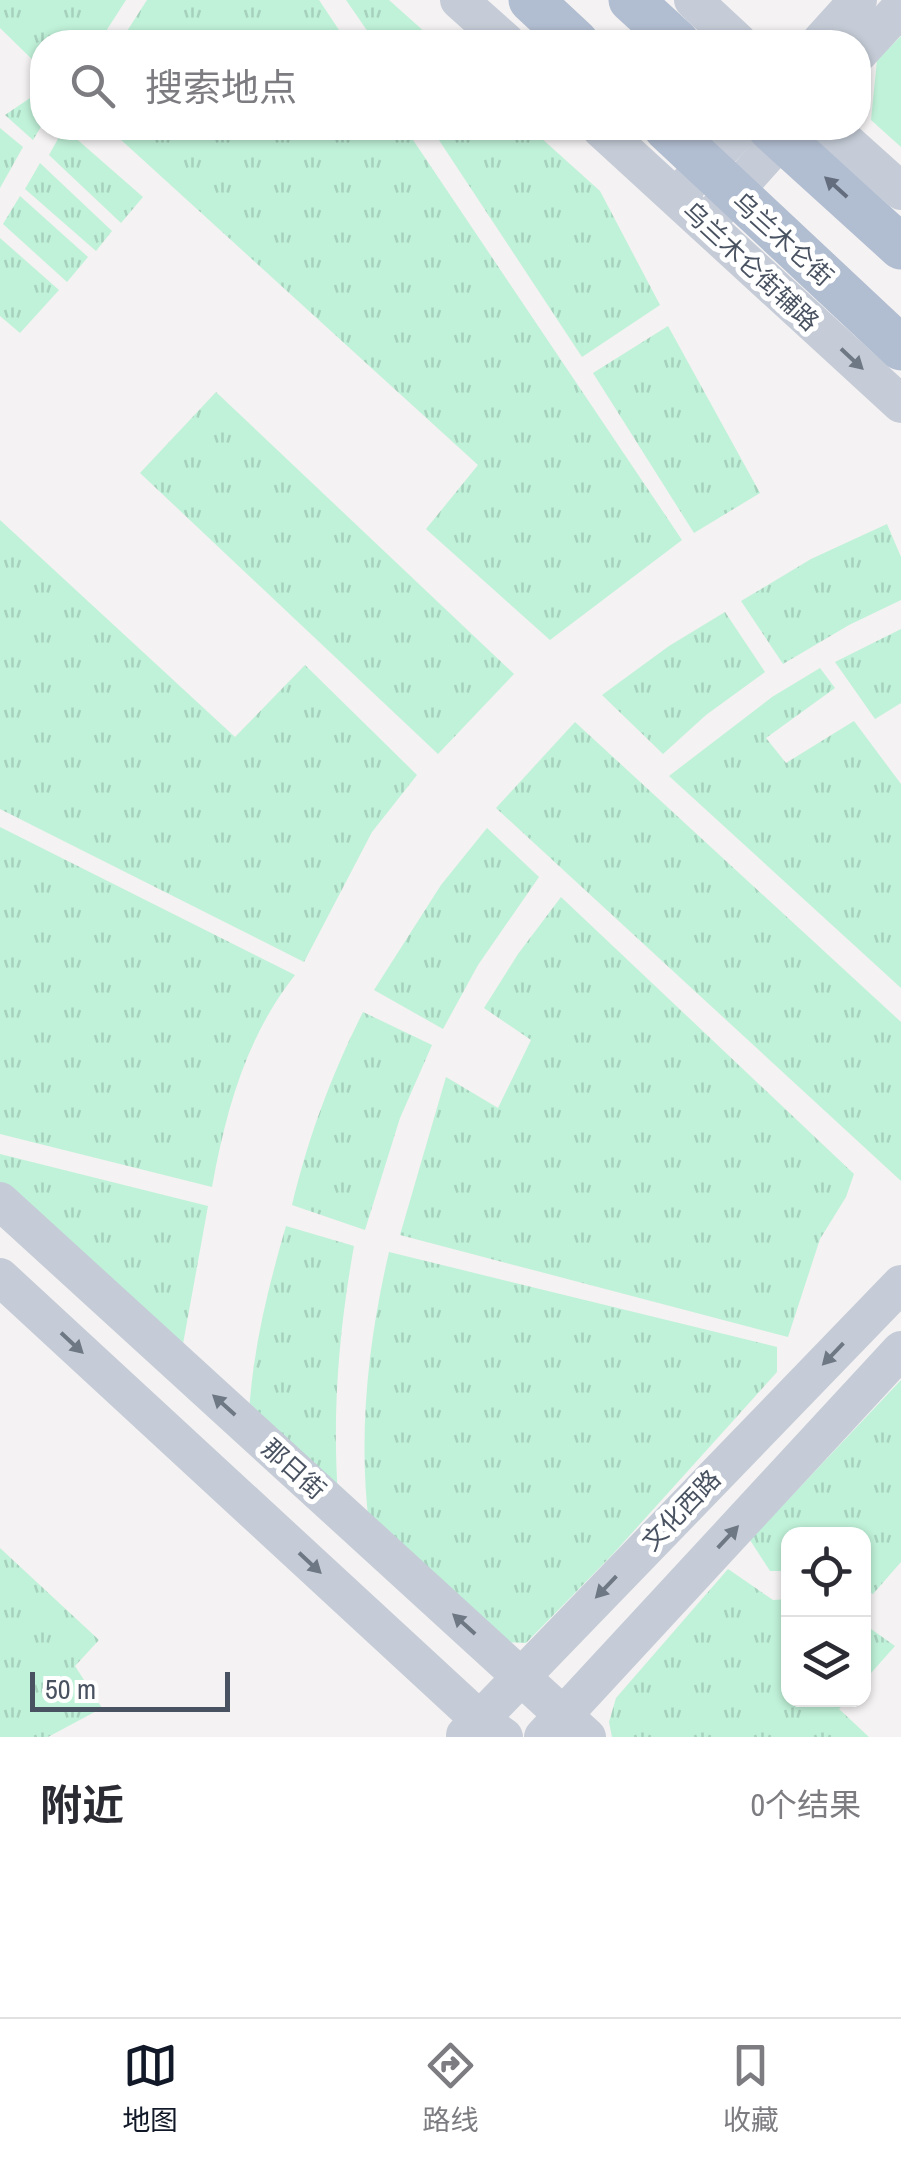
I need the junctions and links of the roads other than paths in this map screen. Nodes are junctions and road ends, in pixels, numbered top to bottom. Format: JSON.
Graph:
{"nodes":[{"id":1,"x":460,"y":0,"type":"edge"},
{"id":2,"x":531,"y":0,"type":"edge"},
{"id":3,"x":631,"y":0,"type":"edge"},
{"id":4,"x":693,"y":0,"type":"edge"},
{"id":5,"x":858,"y":0,"type":"edge"},
{"id":6,"x":901,"y":7,"type":"edge"},
{"id":7,"x":493,"y":30,"type":"edge"},
{"id":8,"x":563,"y":30,"type":"edge"},
{"id":9,"x":664,"y":30,"type":"edge"},
{"id":10,"x":725,"y":30,"type":"edge"},
{"id":11,"x":831,"y":30,"type":"edge"},
{"id":12,"x":871,"y":40,"type":"edge"},
{"id":13,"x":619,"y":140,"type":"edge"},
{"id":14,"x":673,"y":140,"type":"edge"},
{"id":15,"x":761,"y":140,"type":"edge"},
{"id":16,"x":782,"y":140,"type":"edge"},
{"id":17,"x":845,"y":140,"type":"edge"},
{"id":18,"x":901,"y":190,"type":"edge"},
{"id":19,"x":705,"y":194,"type":"junction"},
{"id":20,"x":901,"y":247,"type":"edge"},
{"id":21,"x":901,"y":348,"type":"edge"},
{"id":22,"x":901,"y":404,"type":"edge"},
{"id":23,"x":0,"y":1201,"type":"edge"},
{"id":24,"x":0,"y":1277,"type":"edge"},
{"id":25,"x":901,"y":1284,"type":"edge"},
{"id":26,"x":901,"y":1350,"type":"edge"},
{"id":27,"x":520,"y":1676,"type":"junction"},
{"id":28,"x":564,"y":1730,"type":"edge"},
{"id":29,"x":482,"y":1731,"type":"edge"}],
"edges":[{"from":1,"to":7,"type":"street"},
{"from":2,"to":8,"type":"main road"},
{"from":3,"to":9,"type":"main road"},
{"from":4,"to":10,"type":"street"},
{"from":5,"to":11,"type":"street"},
{"from":6,"to":12,"type":"street"},
{"from":13,"to":19,"type":"street","name":"乌兰木仑街辅路"},
{"from":14,"to":19,"type":"main road","name":"乌兰木仑街"},
{"from":15,"to":19,"type":"street"},
{"from":20,"to":16,"type":"main road","one_way":true},
{"from":17,"to":18,"type":"street"},
{"from":19,"to":21,"type":"main road","name":"乌兰木仑街"},
{"from":19,"to":22,"type":"street","name":"乌兰木仑街辅路","one_way":true},
{"from":27,"to":23,"type":"street","name":"那日街","one_way":true},
{"from":24,"to":29,"type":"street","one_way":true},
{"from":25,"to":27,"type":"street","name":"文化西路","one_way":true},
{"from":28,"to":26,"type":"street","name":"文化西路","one_way":true},
{"from":27,"to":28,"type":"street","name":"那日街"},
{"from":27,"to":29,"type":"street","name":"文化西路"}]}
